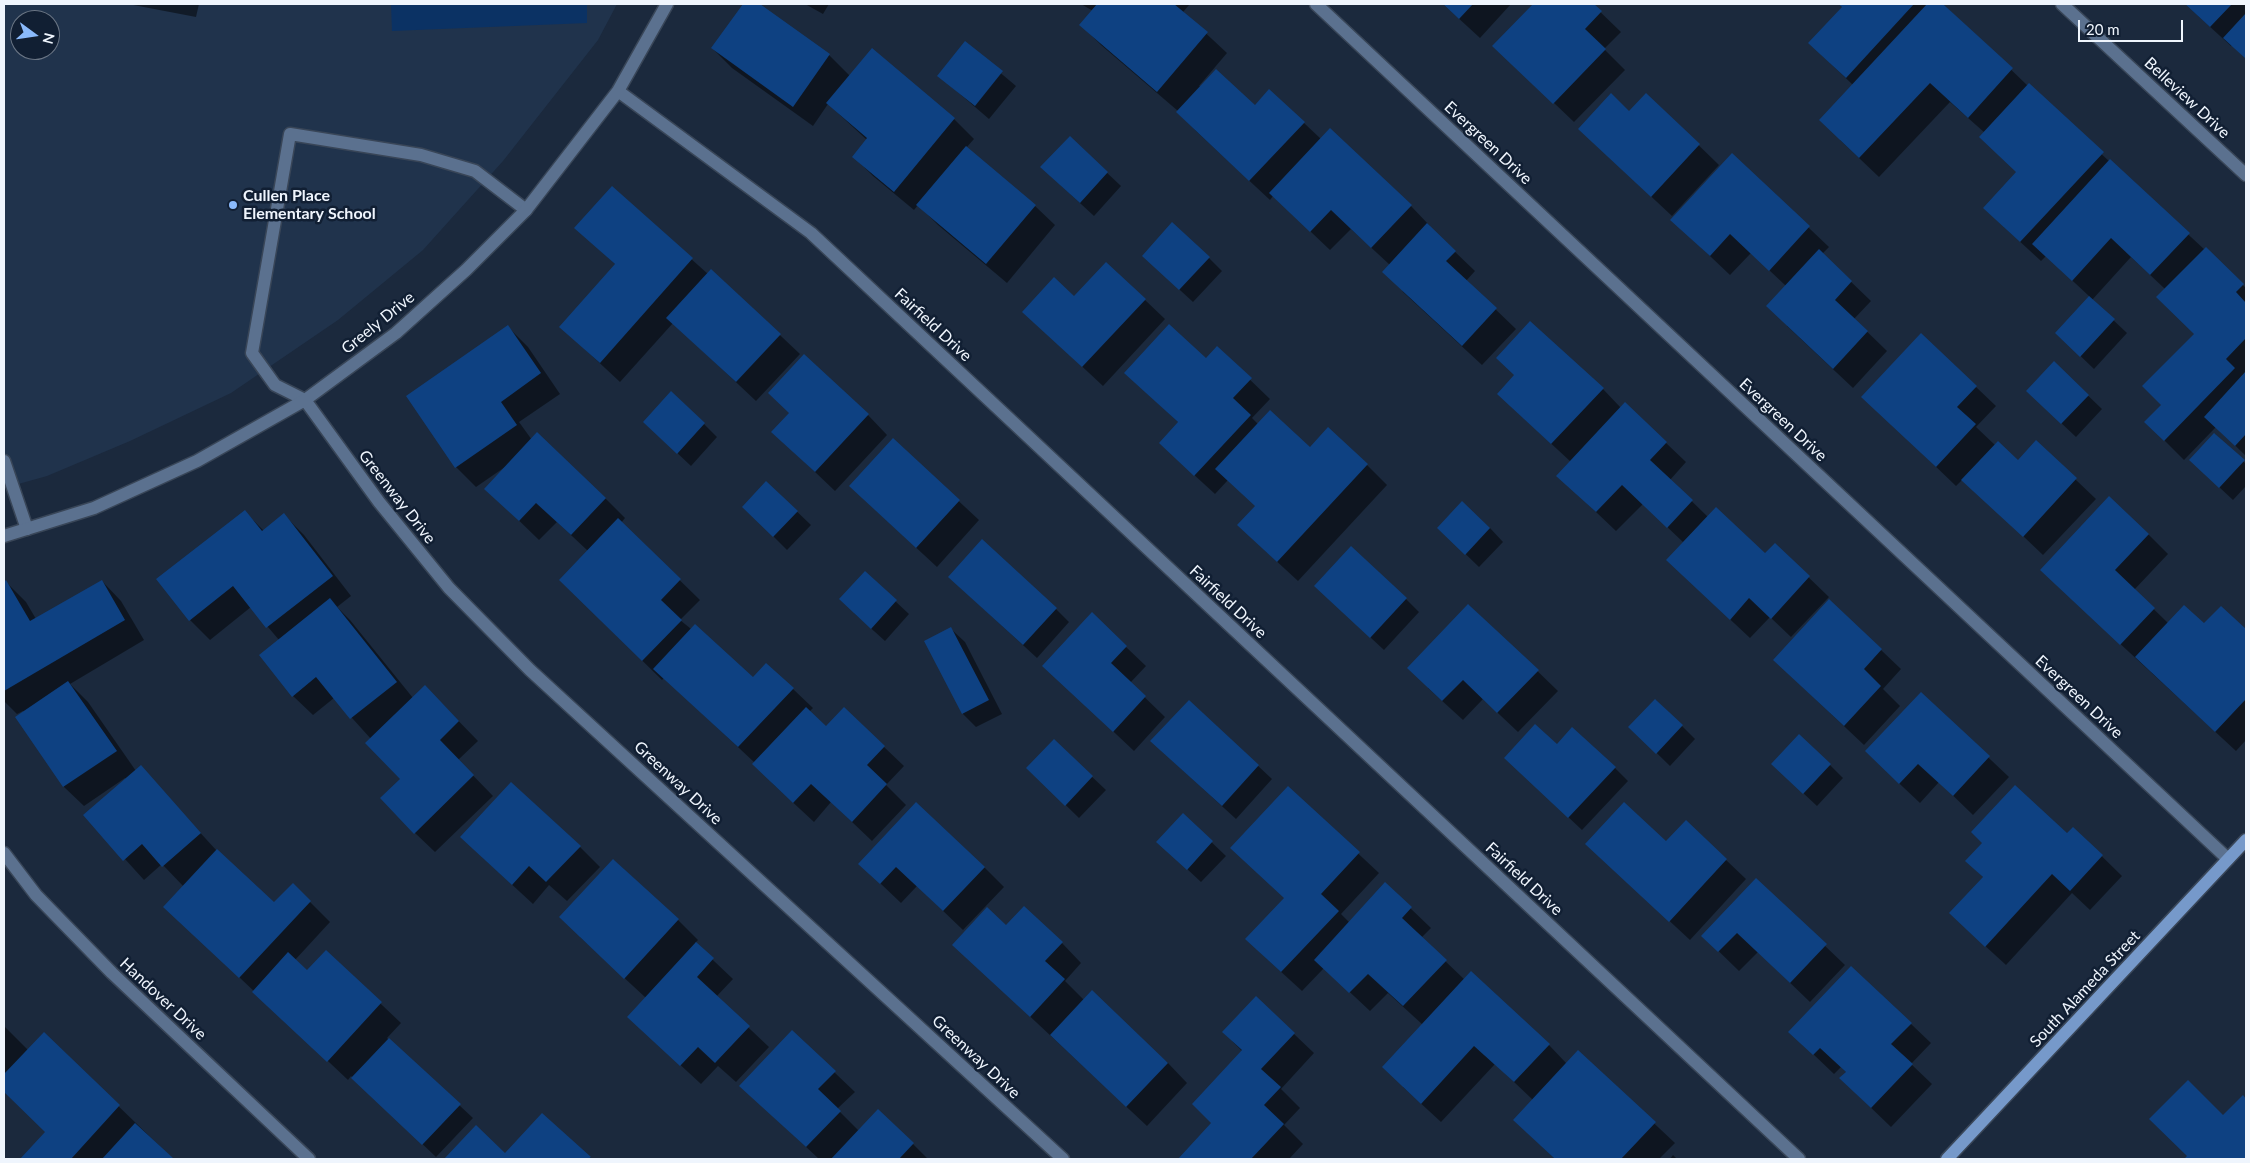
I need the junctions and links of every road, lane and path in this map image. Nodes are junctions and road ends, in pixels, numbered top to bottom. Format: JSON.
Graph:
{"nodes":[{"id":1,"x":667,"y":4,"type":"edge"},
{"id":2,"x":1316,"y":4,"type":"edge"},
{"id":3,"x":2062,"y":4,"type":"edge"},
{"id":4,"x":618,"y":90,"type":"junction"},
{"id":5,"x":2246,"y":175,"type":"edge"},
{"id":6,"x":526,"y":210,"type":"junction"},
{"id":7,"x":305,"y":400,"type":"junction"},
{"id":8,"x":4,"y":461,"type":"edge"},
{"id":9,"x":27,"y":529,"type":"junction"},
{"id":10,"x":4,"y":536,"type":"edge"},
{"id":11,"x":2246,"y":840,"type":"edge"},
{"id":12,"x":4,"y":853,"type":"edge"},
{"id":13,"x":2228,"y":859,"type":"junction"},
{"id":14,"x":309,"y":1159,"type":"edge"},
{"id":15,"x":1063,"y":1159,"type":"edge"},
{"id":16,"x":1798,"y":1159,"type":"edge"},
{"id":17,"x":1947,"y":1159,"type":"edge"}],
"edges":[{"from":1,"to":4,"type":"street","name":"Greely Drive"},
{"from":2,"to":13,"type":"street","name":"Evergreen Drive"},
{"from":3,"to":5,"type":"street","name":"Belleview Drive"},
{"from":4,"to":6,"type":"street","name":"Greely Drive"},
{"from":4,"to":16,"type":"street","name":"Fairfield Drive"},
{"from":6,"to":7,"type":"street","name":"Greely Drive"},
{"from":6,"to":7,"type":"street"},
{"from":7,"to":9,"type":"street","name":"Greely Drive"},
{"from":7,"to":15,"type":"street","name":"Greenway Drive"},
{"from":8,"to":9,"type":"street"},
{"from":9,"to":10,"type":"street","name":"Greely Drive"},
{"from":11,"to":13,"type":"main road","name":"South Alameda Street"},
{"from":12,"to":14,"type":"street","name":"Handover Drive"},
{"from":13,"to":17,"type":"main road","name":"South Alameda Street"}]}
